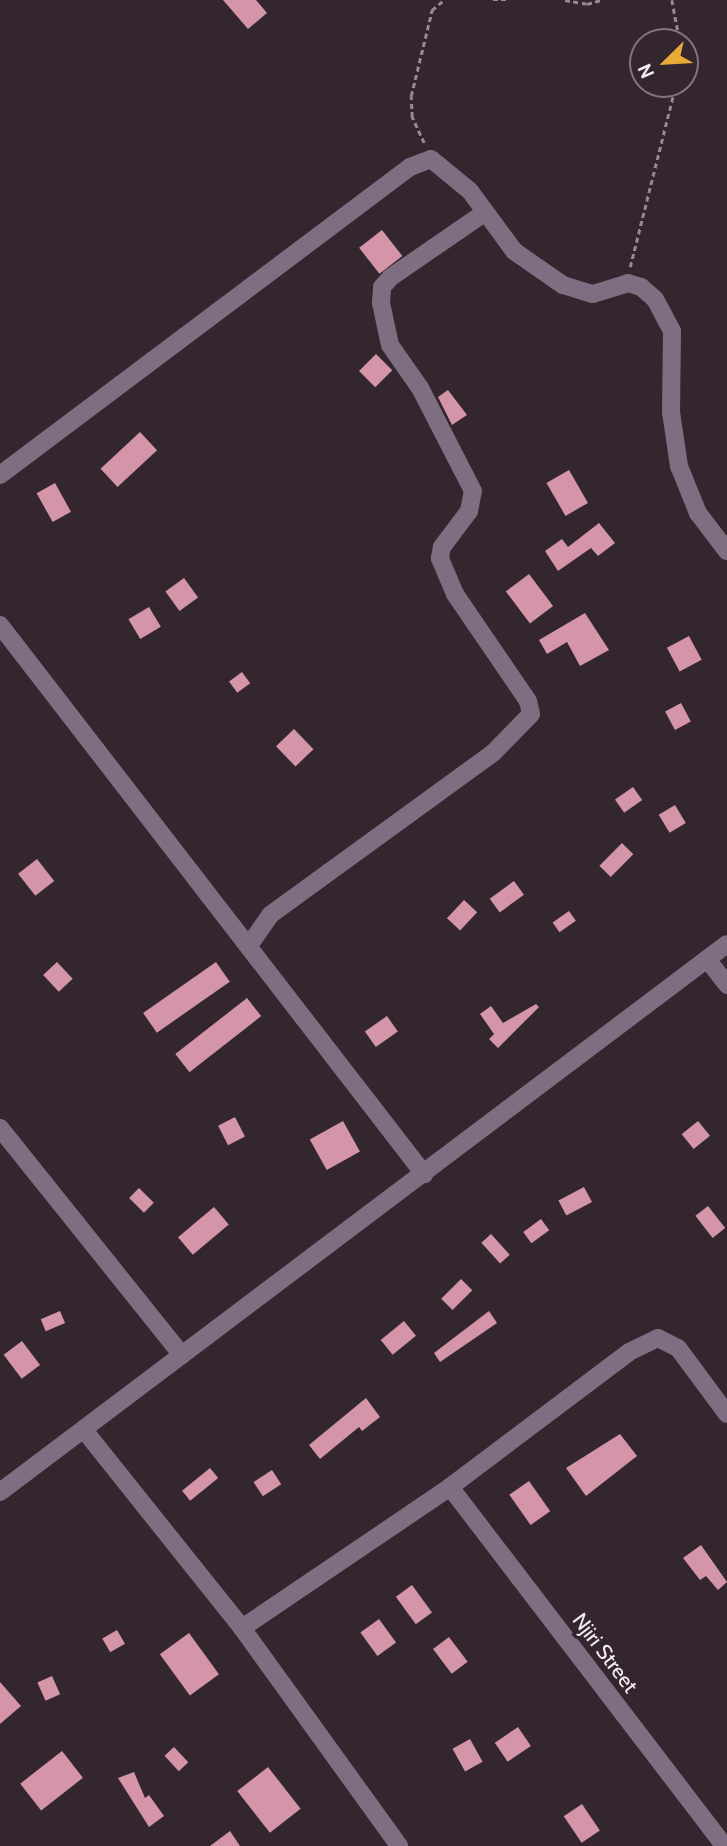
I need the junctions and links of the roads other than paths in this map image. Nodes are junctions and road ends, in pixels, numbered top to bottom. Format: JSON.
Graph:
{"nodes":[{"id":1,"x":484,"y":213,"type":"junction"},
{"id":2,"x":0,"y":475,"type":"edge"},
{"id":3,"x":727,"y":551,"type":"edge"},
{"id":4,"x":0,"y":625,"type":"edge"},
{"id":5,"x":250,"y":944,"type":"junction"},
{"id":6,"x":727,"y":944,"type":"edge"},
{"id":7,"x":707,"y":959,"type":"junction"},
{"id":8,"x":727,"y":985,"type":"edge"},
{"id":9,"x":0,"y":1128,"type":"edge"},
{"id":10,"x":424,"y":1174,"type":"junction"},
{"id":11,"x":182,"y":1355,"type":"junction"},
{"id":12,"x":727,"y":1414,"type":"edge"},
{"id":13,"x":84,"y":1430,"type":"junction"},
{"id":14,"x":450,"y":1487,"type":"junction"},
{"id":15,"x":0,"y":1492,"type":"edge"},
{"id":16,"x":242,"y":1628,"type":"junction"},
{"id":17,"x":399,"y":1846,"type":"edge"},
{"id":18,"x":724,"y":1846,"type":"edge"}],
"edges":[{"from":1,"to":2,"type":"street"},
{"from":1,"to":3,"type":"street"},
{"from":1,"to":5,"type":"street"},
{"from":4,"to":5,"type":"street"},
{"from":5,"to":10,"type":"street"},
{"from":6,"to":7,"type":"street"},
{"from":7,"to":8,"type":"street"},
{"from":7,"to":10,"type":"street"},
{"from":9,"to":11,"type":"street"},
{"from":10,"to":11,"type":"street"},
{"from":11,"to":13,"type":"street"},
{"from":12,"to":14,"type":"street"},
{"from":13,"to":15,"type":"street"},
{"from":13,"to":16,"type":"street"},
{"from":14,"to":16,"type":"street"},
{"from":14,"to":18,"type":"street","name":"Njiri Street"},
{"from":16,"to":17,"type":"street"}]}
